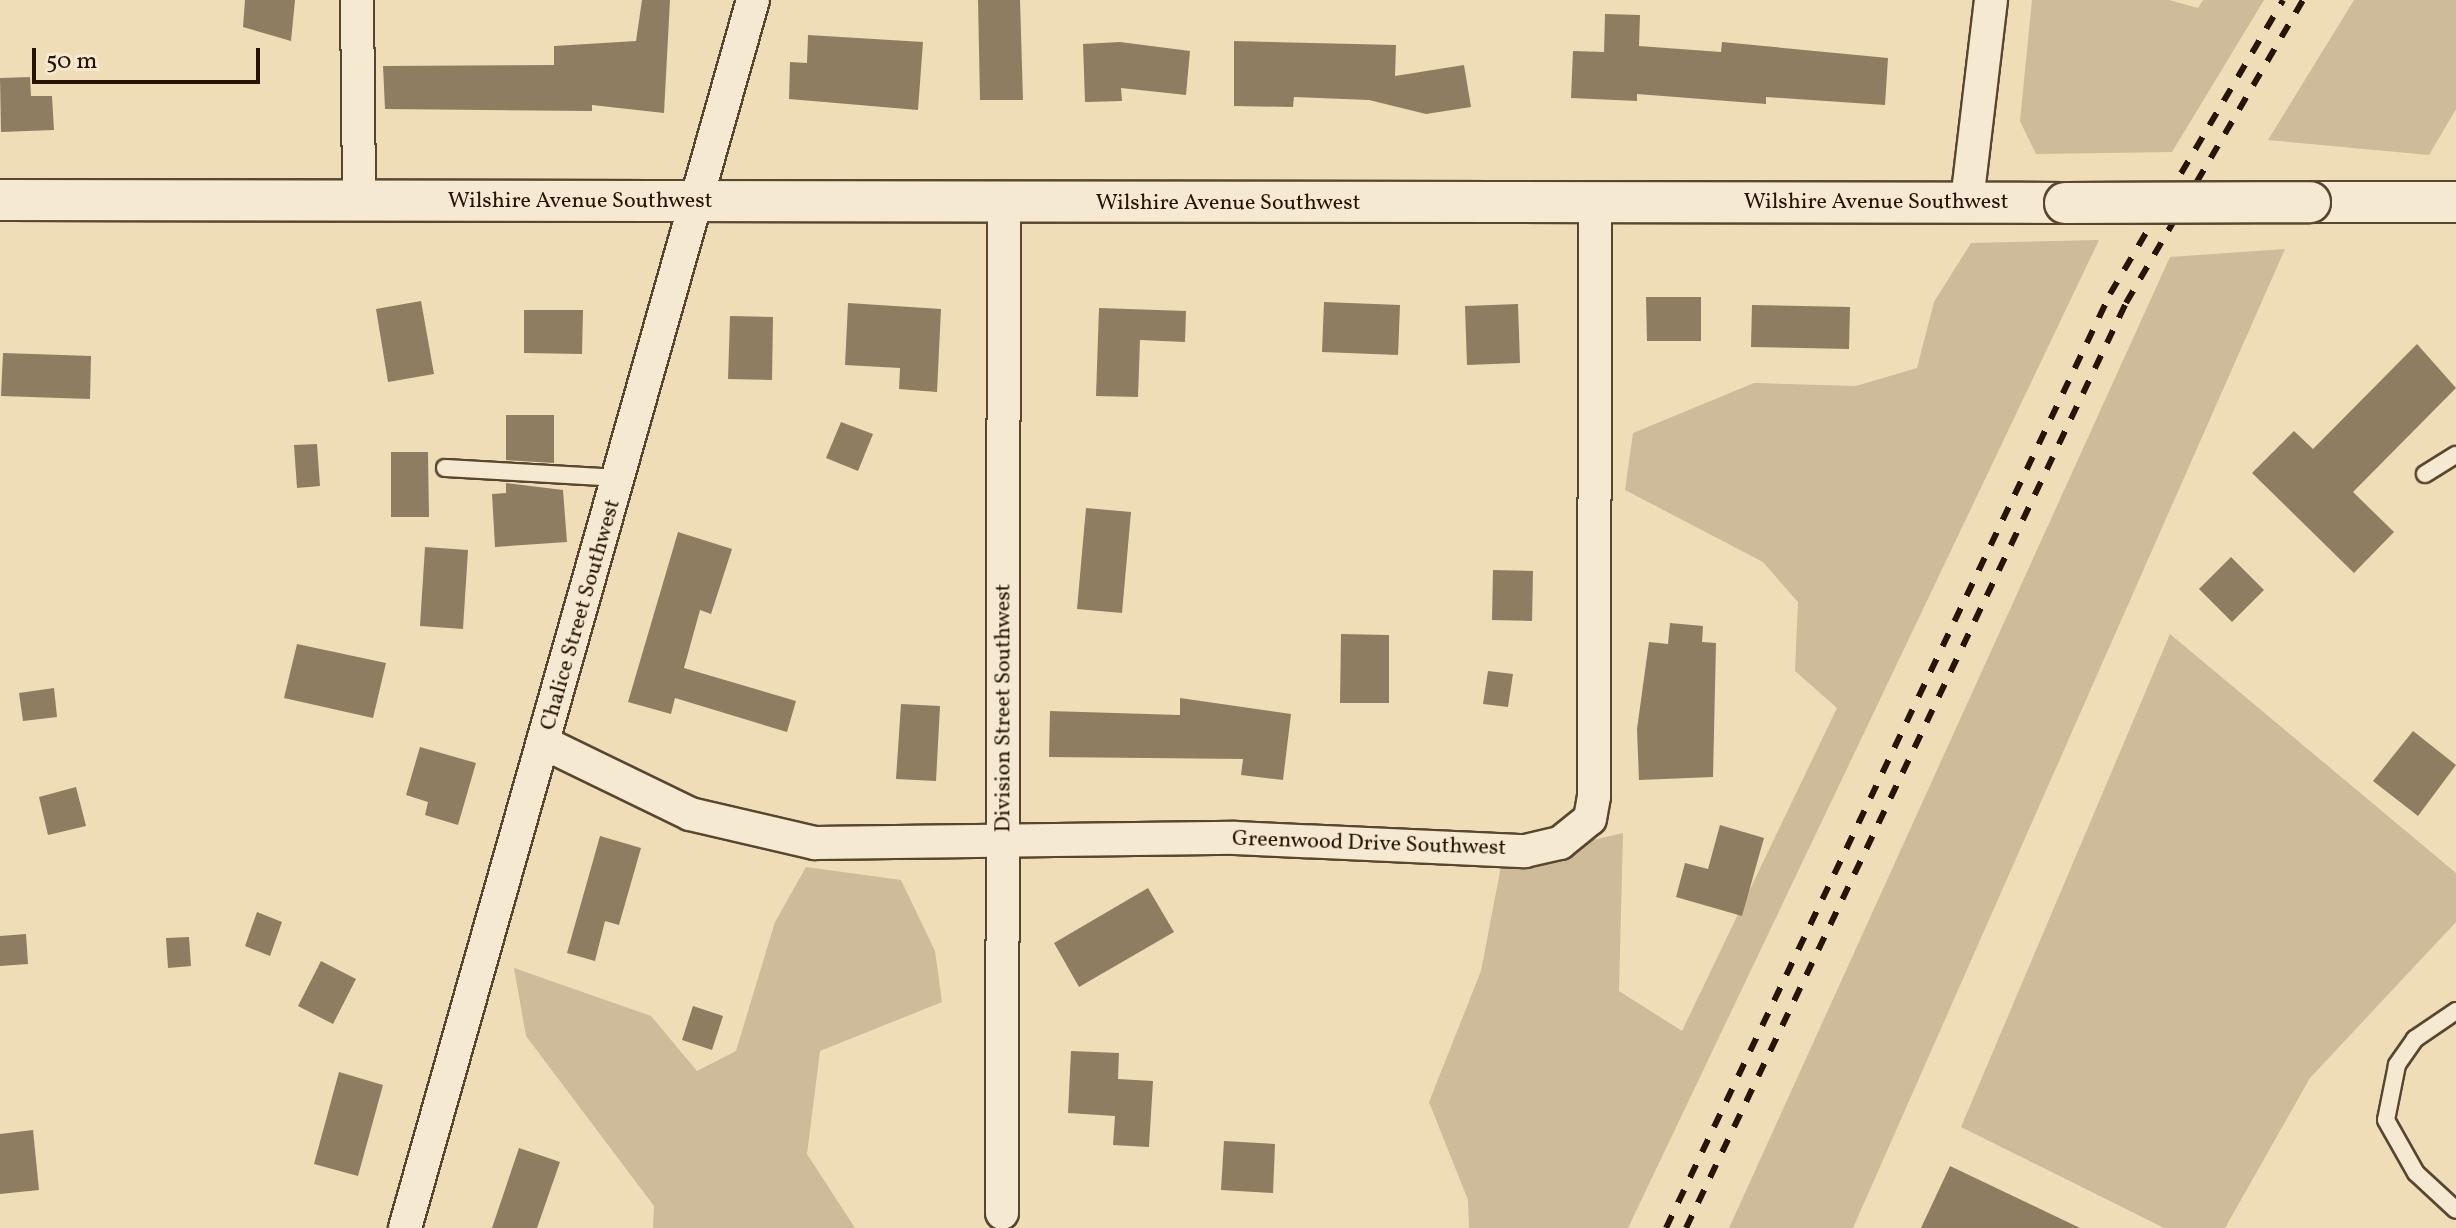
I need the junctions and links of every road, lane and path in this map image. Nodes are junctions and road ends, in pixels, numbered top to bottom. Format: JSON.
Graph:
{"nodes":[{"id":1,"x":357,"y":0,"type":"edge"},
{"id":2,"x":753,"y":0,"type":"edge"},
{"id":3,"x":1991,"y":0,"type":"edge"},
{"id":4,"x":0,"y":200,"type":"edge"},
{"id":5,"x":359,"y":201,"type":"junction"},
{"id":6,"x":1967,"y":201,"type":"junction"},
{"id":7,"x":2456,"y":202,"type":"edge"},
{"id":8,"x":699,"y":203,"type":"junction"},
{"id":9,"x":1004,"y":203,"type":"junction"},
{"id":10,"x":1595,"y":205,"type":"junction"},
{"id":11,"x":2456,"y":455,"type":"edge"},
{"id":12,"x":445,"y":468,"type":"dead end"},
{"id":13,"x":2425,"y":474,"type":"dead end"},
{"id":14,"x":620,"y":478,"type":"junction"},
{"id":15,"x":544,"y":743,"type":"junction"},
{"id":16,"x":1004,"y":839,"type":"junction"},
{"id":17,"x":2456,"y":1011,"type":"edge"},
{"id":18,"x":2456,"y":1210,"type":"edge"},
{"id":19,"x":1002,"y":1213,"type":"dead end"},
{"id":20,"x":405,"y":1228,"type":"edge"}],
"edges":[{"from":1,"to":5,"type":"street"},
{"from":2,"to":8,"type":"street","name":"Chalice Street Southwest"},
{"from":3,"to":6,"type":"street"},
{"from":4,"to":5,"type":"street","name":"Wilshire Avenue Southwest"},
{"from":5,"to":8,"type":"street","name":"Wilshire Avenue Southwest"},
{"from":6,"to":7,"type":"street","name":"Wilshire Avenue Southwest","bridge":true},
{"from":6,"to":10,"type":"street","name":"Wilshire Avenue Southwest"},
{"from":8,"to":9,"type":"street","name":"Wilshire Avenue Southwest"},
{"from":8,"to":14,"type":"street","name":"Chalice Street Southwest"},
{"from":9,"to":10,"type":"street","name":"Wilshire Avenue Southwest"},
{"from":9,"to":16,"type":"street","name":"Division Street Southwest"},
{"from":10,"to":16,"type":"street","name":"Greenwood Drive Southwest"},
{"from":11,"to":13,"type":"lane"},
{"from":12,"to":14,"type":"lane"},
{"from":14,"to":15,"type":"street","name":"Chalice Street Southwest"},
{"from":15,"to":16,"type":"street","name":"Greenwood Drive Southwest"},
{"from":15,"to":20,"type":"street","name":"Chalice Street Southwest"},
{"from":16,"to":19,"type":"street","name":"Division Street Southwest"},
{"from":17,"to":18,"type":"lane"}]}
